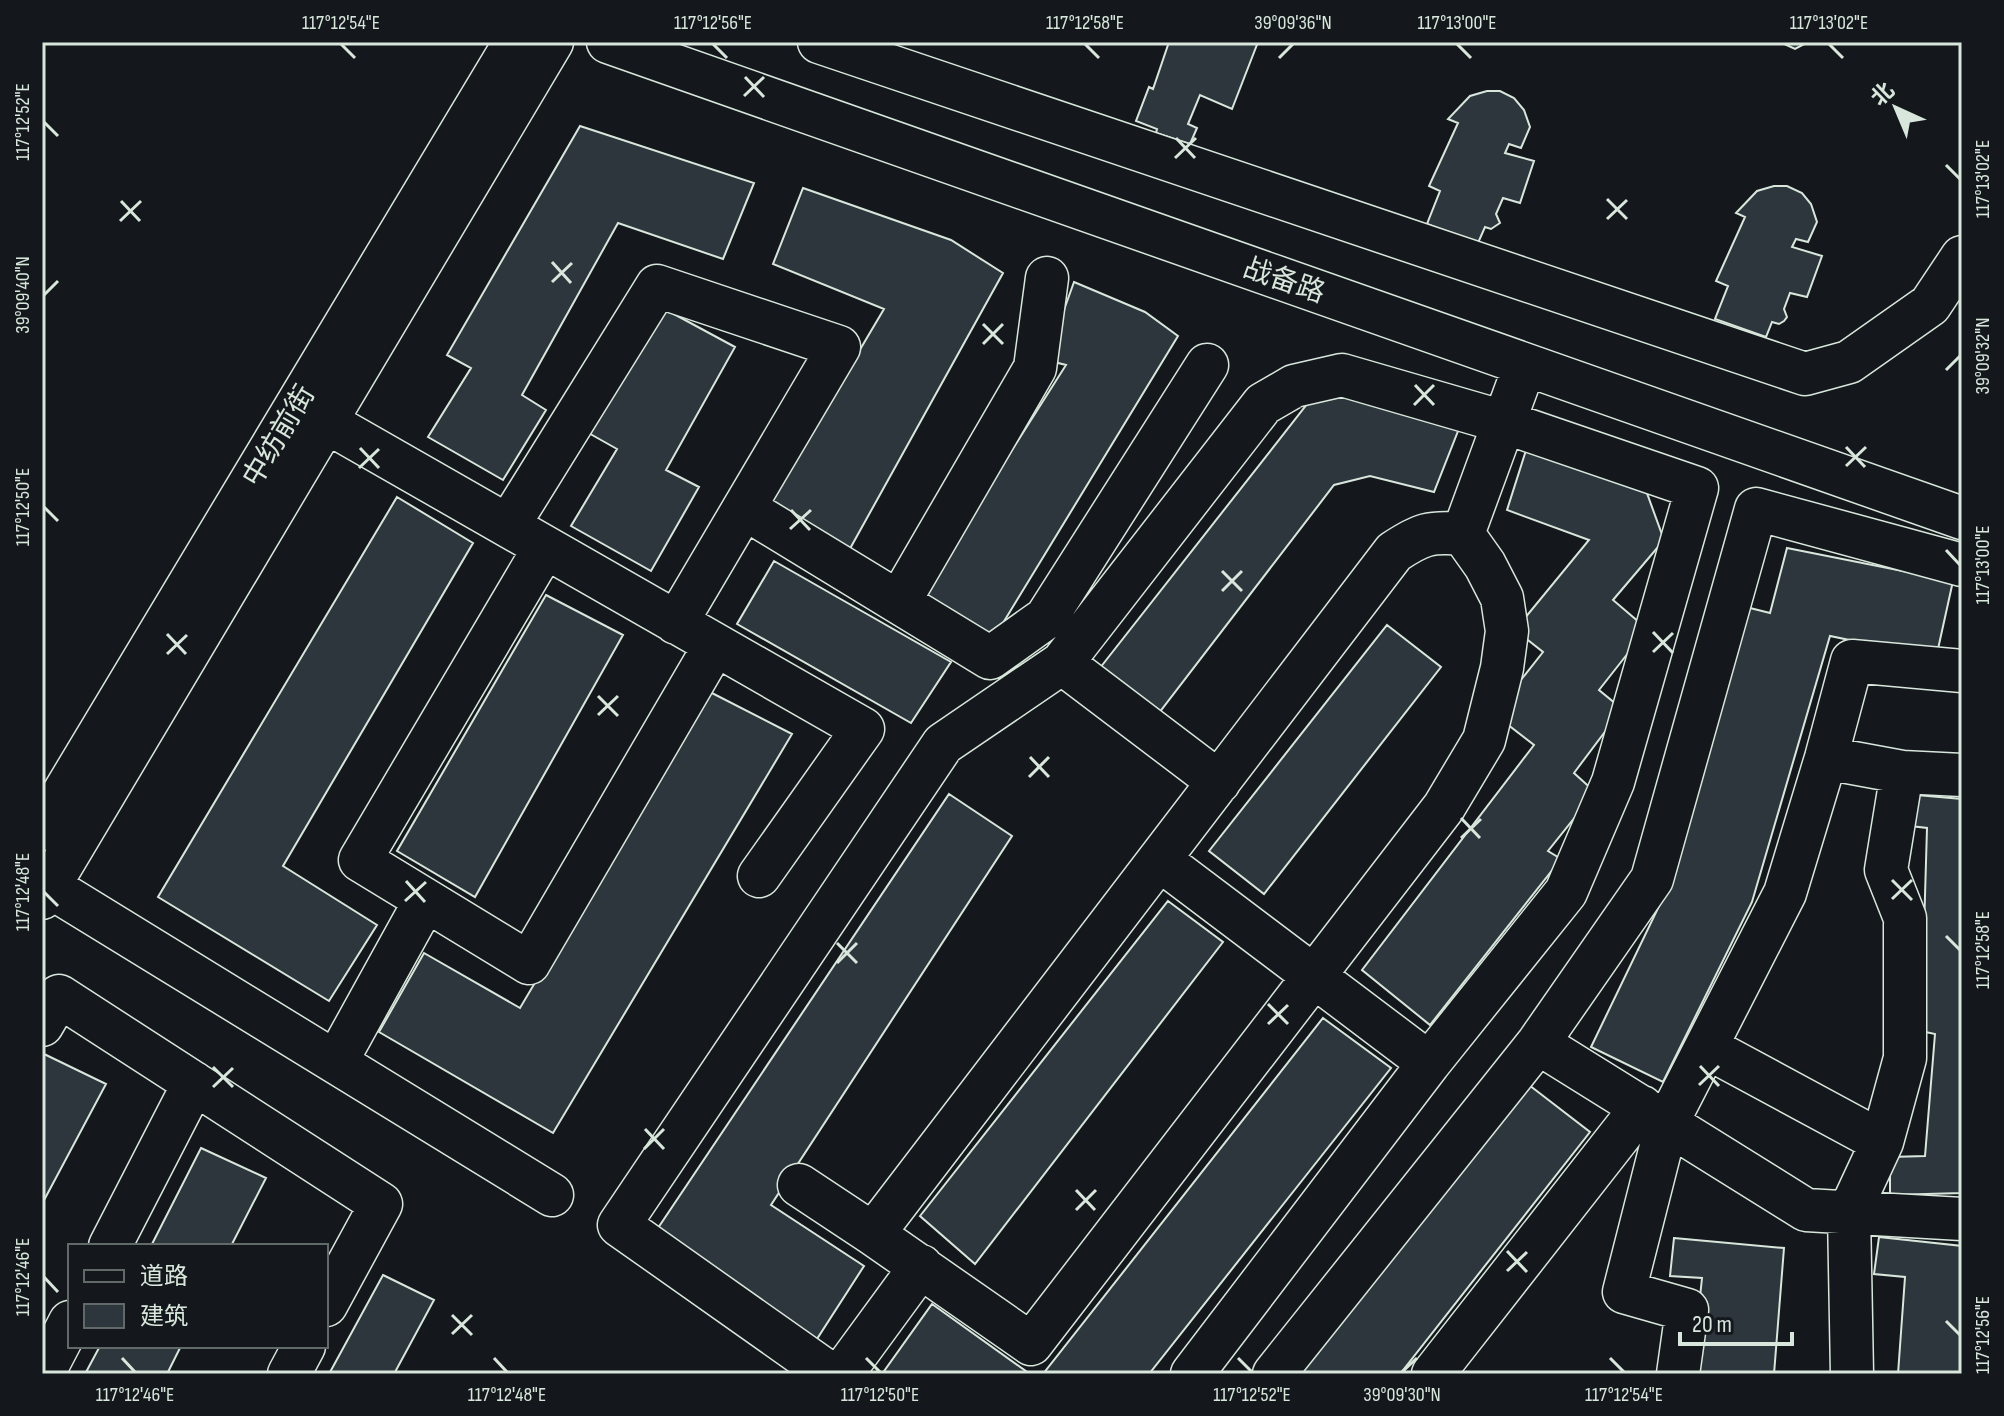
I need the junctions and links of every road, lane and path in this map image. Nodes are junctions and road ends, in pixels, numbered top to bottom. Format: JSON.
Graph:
{"nodes":[{"id":1,"x":515,"y":42,"type":"edge"},
{"id":2,"x":552,"y":42,"type":"edge"},
{"id":3,"x":608,"y":42,"type":"edge"},
{"id":4,"x":819,"y":42,"type":"edge"},
{"id":5,"x":1962,"y":257,"type":"edge"},
{"id":6,"x":1047,"y":278,"type":"dead end"},
{"id":7,"x":1207,"y":365,"type":"dead end"},
{"id":8,"x":1525,"y":365,"type":"junction"},
{"id":9,"x":312,"y":414,"type":"junction"},
{"id":10,"x":1504,"y":422,"type":"junction"},
{"id":11,"x":744,"y":508,"type":"junction"},
{"id":12,"x":1962,"y":518,"type":"edge"},
{"id":13,"x":508,"y":526,"type":"junction"},
{"id":14,"x":1463,"y":534,"type":"junction"},
{"id":15,"x":545,"y":547,"type":"junction"},
{"id":16,"x":1962,"y":565,"type":"edge"},
{"id":17,"x":899,"y":602,"type":"junction"},
{"id":18,"x":676,"y":623,"type":"junction"},
{"id":19,"x":715,"y":645,"type":"junction"},
{"id":20,"x":1062,"y":663,"type":"junction"},
{"id":21,"x":1962,"y":671,"type":"edge"},
{"id":22,"x":1826,"y":758,"type":"junction"},
{"id":23,"x":1902,"y":772,"type":"junction"},
{"id":24,"x":1962,"y":775,"type":"edge"},
{"id":25,"x":1219,"y":782,"type":"junction"},
{"id":26,"x":42,"y":829,"type":"edge"},
{"id":27,"x":1160,"y":860,"type":"junction"},
{"id":28,"x":759,"y":876,"type":"dead end"},
{"id":29,"x":44,"y":889,"type":"edge"},
{"id":30,"x":425,"y":901,"type":"junction"},
{"id":31,"x":1314,"y":975,"type":"junction"},
{"id":32,"x":42,"y":1025,"type":"edge"},
{"id":33,"x":1538,"y":1043,"type":"junction"},
{"id":34,"x":1706,"y":1047,"type":"junction"},
{"id":35,"x":336,"y":1062,"type":"junction"},
{"id":36,"x":1429,"y":1063,"type":"junction"},
{"id":37,"x":194,"y":1083,"type":"junction"},
{"id":38,"x":1655,"y":1115,"type":"junction"},
{"id":39,"x":1882,"y":1142,"type":"junction"},
{"id":40,"x":799,"y":1185,"type":"dead end"},
{"id":41,"x":552,"y":1195,"type":"dead end"},
{"id":42,"x":1849,"y":1213,"type":"junction"},
{"id":43,"x":1962,"y":1219,"type":"edge"},
{"id":44,"x":873,"y":1234,"type":"junction"},
{"id":45,"x":111,"y":1244,"type":"edge"},
{"id":46,"x":921,"y":1266,"type":"junction"},
{"id":47,"x":328,"y":1301,"type":"edge"},
{"id":48,"x":68,"y":1325,"type":"edge"},
{"id":49,"x":303,"y":1348,"type":"edge"},
{"id":50,"x":45,"y":1365,"type":"edge"},
{"id":51,"x":289,"y":1374,"type":"edge"},
{"id":52,"x":830,"y":1374,"type":"edge"},
{"id":53,"x":842,"y":1374,"type":"edge"},
{"id":54,"x":1192,"y":1374,"type":"edge"},
{"id":55,"x":1274,"y":1374,"type":"edge"},
{"id":56,"x":1433,"y":1374,"type":"edge"},
{"id":57,"x":1678,"y":1374,"type":"edge"},
{"id":58,"x":1852,"y":1374,"type":"edge"}],
"edges":[{"from":1,"to":9,"type":"street","name":"中纺前街"},
{"from":2,"to":9,"type":"street"},
{"from":3,"to":8,"type":"street","name":"战备路"},
{"from":4,"to":5,"type":"street"},
{"from":6,"to":17,"type":"street"},
{"from":7,"to":17,"type":"street"},
{"from":8,"to":10,"type":"street"},
{"from":8,"to":12,"type":"street","name":"战备路"},
{"from":9,"to":13,"type":"street"},
{"from":9,"to":26,"type":"street","name":"中纺前街"},
{"from":9,"to":29,"type":"street"},
{"from":10,"to":14,"type":"street"},
{"from":10,"to":20,"type":"street"},
{"from":10,"to":36,"type":"street"},
{"from":11,"to":13,"type":"street"},
{"from":11,"to":17,"type":"street"},
{"from":11,"to":18,"type":"street"},
{"from":13,"to":15,"type":"street"},
{"from":14,"to":25,"type":"street"},
{"from":14,"to":31,"type":"street"},
{"from":15,"to":18,"type":"street"},
{"from":15,"to":30,"type":"street"},
{"from":16,"to":33,"type":"street"},
{"from":18,"to":19,"type":"street"},
{"from":19,"to":28,"type":"street"},
{"from":19,"to":30,"type":"street"},
{"from":20,"to":25,"type":"street"},
{"from":20,"to":52,"type":"street"},
{"from":21,"to":22,"type":"street"},
{"from":22,"to":23,"type":"street"},
{"from":22,"to":34,"type":"street"},
{"from":23,"to":24,"type":"street"},
{"from":23,"to":39,"type":"street"},
{"from":25,"to":27,"type":"street"},
{"from":27,"to":31,"type":"street"},
{"from":27,"to":44,"type":"street"},
{"from":29,"to":35,"type":"street"},
{"from":30,"to":35,"type":"street"},
{"from":31,"to":36,"type":"street"},
{"from":31,"to":46,"type":"street"},
{"from":32,"to":37,"type":"street"},
{"from":33,"to":38,"type":"street"},
{"from":33,"to":55,"type":"street"},
{"from":34,"to":38,"type":"street"},
{"from":34,"to":39,"type":"street"},
{"from":35,"to":41,"type":"street"},
{"from":36,"to":54,"type":"street"},
{"from":37,"to":45,"type":"street"},
{"from":37,"to":47,"type":"street"},
{"from":38,"to":42,"type":"street"},
{"from":38,"to":56,"type":"street"},
{"from":38,"to":57,"type":"street"},
{"from":39,"to":42,"type":"street"},
{"from":40,"to":44,"type":"street"},
{"from":42,"to":43,"type":"street"},
{"from":42,"to":58,"type":"street"},
{"from":44,"to":46,"type":"street"},
{"from":46,"to":53,"type":"street"},
{"from":48,"to":50,"type":"street"},
{"from":49,"to":51,"type":"street"}]}
